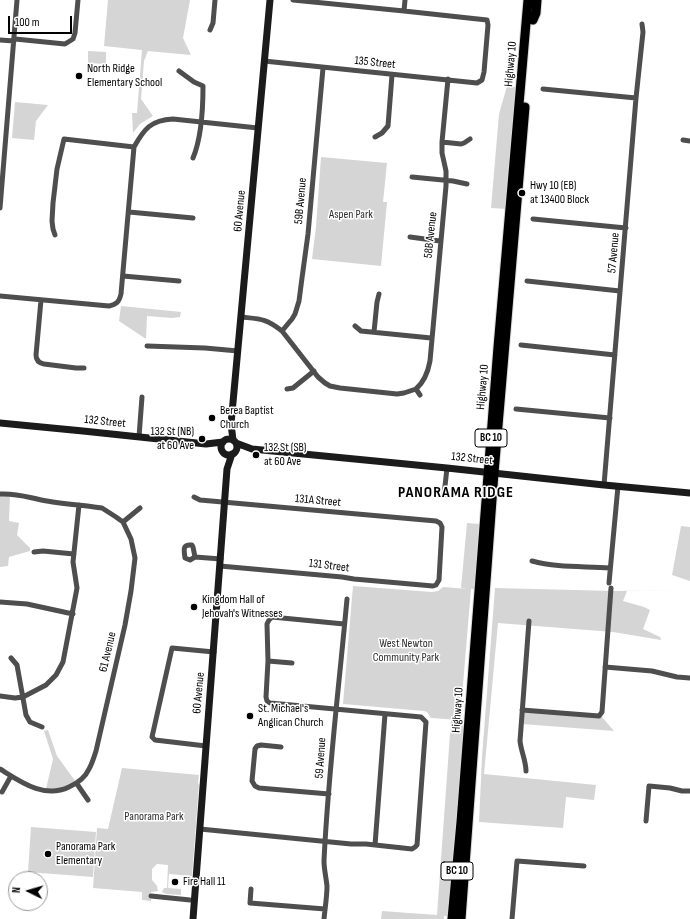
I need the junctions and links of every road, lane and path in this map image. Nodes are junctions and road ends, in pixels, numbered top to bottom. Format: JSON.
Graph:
{"nodes":[{"id":1,"x":17,"y":0,"type":"edge"},
{"id":2,"x":78,"y":0,"type":"edge"},
{"id":3,"x":215,"y":0,"type":"edge"},
{"id":4,"x":270,"y":0,"type":"edge"},
{"id":5,"x":293,"y":0,"type":"edge"},
{"id":6,"x":405,"y":0,"type":"edge"},
{"id":7,"x":528,"y":0,"type":"edge"},
{"id":8,"x":536,"y":0,"type":"edge"},
{"id":9,"x":404,"y":11,"type":"junction"},
{"id":10,"x":642,"y":24,"type":"dead end"},
{"id":11,"x":210,"y":30,"type":"dead end"},
{"id":12,"x":0,"y":40,"type":"edge"},
{"id":13,"x":14,"y":40,"type":"junction"},
{"id":14,"x":264,"y":61,"type":"junction"},
{"id":15,"x":323,"y":68,"type":"junction"},
{"id":16,"x":178,"y":71,"type":"dead end"},
{"id":17,"x":392,"y":75,"type":"junction"},
{"id":18,"x":448,"y":79,"type":"junction"},
{"id":19,"x":543,"y":89,"type":"dead end"},
{"id":20,"x":636,"y":98,"type":"junction"},
{"id":21,"x":201,"y":122,"type":"junction"},
{"id":22,"x":258,"y":128,"type":"junction"},
{"id":23,"x":376,"y":137,"type":"dead end"},
{"id":24,"x":470,"y":139,"type":"dead end"},
{"id":25,"x":683,"y":140,"type":"dead end"},
{"id":26,"x":690,"y":141,"type":"edge"},
{"id":27,"x":442,"y":142,"type":"junction"},
{"id":28,"x":134,"y":147,"type":"junction"},
{"id":29,"x":194,"y":158,"type":"dead end"},
{"id":30,"x":2,"y":167,"type":"edge"},
{"id":31,"x":412,"y":177,"type":"dead end"},
{"id":32,"x":446,"y":180,"type":"junction"},
{"id":33,"x":468,"y":184,"type":"dead end"},
{"id":34,"x":0,"y":208,"type":"edge"},
{"id":35,"x":129,"y":212,"type":"junction"},
{"id":36,"x":193,"y":218,"type":"dead end"},
{"id":37,"x":532,"y":219,"type":"dead end"},
{"id":38,"x":626,"y":228,"type":"junction"},
{"id":39,"x":56,"y":235,"type":"dead end"},
{"id":40,"x":410,"y":237,"type":"dead end"},
{"id":41,"x":440,"y":241,"type":"junction"},
{"id":42,"x":123,"y":276,"type":"junction"},
{"id":43,"x":179,"y":281,"type":"dead end"},
{"id":44,"x":527,"y":281,"type":"dead end"},
{"id":45,"x":620,"y":291,"type":"junction"},
{"id":46,"x":379,"y":294,"type":"dead end"},
{"id":47,"x":0,"y":296,"type":"edge"},
{"id":48,"x":41,"y":300,"type":"junction"},
{"id":49,"x":241,"y":317,"type":"junction"},
{"id":50,"x":355,"y":326,"type":"dead end"},
{"id":51,"x":282,"y":331,"type":"junction"},
{"id":52,"x":374,"y":332,"type":"junction"},
{"id":53,"x":431,"y":338,"type":"junction"},
{"id":54,"x":522,"y":345,"type":"dead end"},
{"id":55,"x":148,"y":346,"type":"dead end"},
{"id":56,"x":238,"y":351,"type":"junction"},
{"id":57,"x":615,"y":355,"type":"junction"},
{"id":58,"x":84,"y":368,"type":"dead end"},
{"id":59,"x":314,"y":371,"type":"junction"},
{"id":60,"x":287,"y":389,"type":"dead end"},
{"id":61,"x":416,"y":390,"type":"junction"},
{"id":62,"x":420,"y":395,"type":"dead end"},
{"id":63,"x":142,"y":397,"type":"dead end"},
{"id":64,"x":516,"y":409,"type":"dead end"},
{"id":65,"x":610,"y":418,"type":"junction"},
{"id":66,"x":0,"y":423,"type":"edge"},
{"id":67,"x":231,"y":424,"type":"junction"},
{"id":68,"x":139,"y":437,"type":"junction"},
{"id":69,"x":224,"y":442,"type":"junction"},
{"id":70,"x":234,"y":442,"type":"junction"},
{"id":71,"x":206,"y":444,"type":"junction"},
{"id":72,"x":252,"y":449,"type":"junction"},
{"id":73,"x":223,"y":452,"type":"junction"},
{"id":74,"x":233,"y":454,"type":"junction"},
{"id":75,"x":447,"y":468,"type":"junction"},
{"id":76,"x":227,"y":469,"type":"junction"},
{"id":77,"x":491,"y":473,"type":"junction"},
{"id":78,"x":604,"y":485,"type":"junction"},
{"id":79,"x":618,"y":486,"type":"junction"},
{"id":80,"x":690,"y":493,"type":"edge"},
{"id":81,"x":0,"y":494,"type":"edge"},
{"id":82,"x":444,"y":495,"type":"dead end"},
{"id":83,"x":194,"y":497,"type":"dead end"},
{"id":84,"x":225,"y":503,"type":"junction"},
{"id":85,"x":79,"y":505,"type":"junction"},
{"id":86,"x":140,"y":508,"type":"dead end"},
{"id":87,"x":123,"y":522,"type":"junction"},
{"id":88,"x":34,"y":552,"type":"dead end"},
{"id":89,"x":74,"y":554,"type":"junction"},
{"id":90,"x":195,"y":557,"type":"dead end"},
{"id":91,"x":532,"y":561,"type":"dead end"},
{"id":92,"x":220,"y":562,"type":"junction"},
{"id":93,"x":610,"y":568,"type":"junction"},
{"id":94,"x":436,"y":585,"type":"joint"},
{"id":95,"x":347,"y":599,"type":"dead end"},
{"id":96,"x":0,"y":602,"type":"edge"},
{"id":97,"x":73,"y":614,"type":"junction"},
{"id":98,"x":529,"y":621,"type":"dead end"},
{"id":99,"x":344,"y":624,"type":"junction"},
{"id":100,"x":214,"y":652,"type":"junction"},
{"id":101,"x":11,"y":658,"type":"dead end"},
{"id":102,"x":268,"y":661,"type":"junction"},
{"id":103,"x":292,"y":663,"type":"dead end"},
{"id":104,"x":606,"y":667,"type":"junction"},
{"id":105,"x":690,"y":678,"type":"edge"},
{"id":106,"x":0,"y":696,"type":"edge"},
{"id":107,"x":23,"y":697,"type":"junction"},
{"id":108,"x":335,"y":710,"type":"junction"},
{"id":109,"x":522,"y":710,"type":"junction"},
{"id":110,"x":385,"y":714,"type":"junction"},
{"id":111,"x":42,"y":727,"type":"dead end"},
{"id":112,"x":206,"y":746,"type":"junction"},
{"id":113,"x":281,"y":747,"type":"dead end"},
{"id":114,"x":0,"y":769,"type":"edge"},
{"id":115,"x":526,"y":771,"type":"dead end"},
{"id":116,"x":12,"y":776,"type":"junction"},
{"id":117,"x":77,"y":784,"type":"junction"},
{"id":118,"x":690,"y":791,"type":"edge"},
{"id":119,"x":2,"y":792,"type":"dead end"},
{"id":120,"x":329,"y":794,"type":"junction"},
{"id":121,"x":88,"y":800,"type":"dead end"},
{"id":122,"x":646,"y":821,"type":"dead end"},
{"id":123,"x":200,"y":830,"type":"junction"},
{"id":124,"x":326,"y":842,"type":"junction"},
{"id":125,"x":375,"y":845,"type":"junction"},
{"id":126,"x":584,"y":866,"type":"dead end"},
{"id":127,"x":251,"y":889,"type":"dead end"},
{"id":128,"x":151,"y":896,"type":"dead end"},
{"id":129,"x":190,"y":900,"type":"dead end"},
{"id":130,"x":325,"y":909,"type":"junction"},
{"id":131,"x":193,"y":919,"type":"edge"},
{"id":132,"x":324,"y":919,"type":"edge"},
{"id":133,"x":452,"y":919,"type":"edge"},
{"id":134,"x":461,"y":919,"type":"edge"},
{"id":135,"x":512,"y":919,"type":"edge"}],
"edges":[{"from":1,"to":13,"type":"street"},
{"from":2,"to":13,"type":"street"},
{"from":3,"to":11,"type":"street"},
{"from":4,"to":14,"type":"street","name":"60 Avenue"},
{"from":5,"to":9,"type":"street"},
{"from":6,"to":9,"type":"street"},
{"from":7,"to":77,"type":"highway","name":"Highway 10","number":"BC 10"},
{"from":8,"to":77,"type":"highway","name":"Highway 10","number":"BC 10"},
{"from":9,"to":18,"type":"street","name":"135 Street"},
{"from":10,"to":20,"type":"street","name":"57 Avenue"},
{"from":12,"to":13,"type":"street"},
{"from":13,"to":30,"type":"street"},
{"from":14,"to":15,"type":"street","name":"135 Street"},
{"from":14,"to":22,"type":"street","name":"60 Avenue"},
{"from":15,"to":17,"type":"street","name":"135 Street"},
{"from":15,"to":51,"type":"street","name":"59B Avenue"},
{"from":16,"to":21,"type":"street"},
{"from":17,"to":18,"type":"street","name":"135 Street"},
{"from":17,"to":23,"type":"street"},
{"from":18,"to":27,"type":"street","name":"58B Avenue"},
{"from":19,"to":20,"type":"street"},
{"from":20,"to":38,"type":"street","name":"57 Avenue"},
{"from":21,"to":22,"type":"street"},
{"from":21,"to":28,"type":"street"},
{"from":21,"to":29,"type":"street"},
{"from":22,"to":49,"type":"street","name":"60 Avenue"},
{"from":24,"to":27,"type":"street"},
{"from":25,"to":26,"type":"street"},
{"from":27,"to":32,"type":"street","name":"58B Avenue"},
{"from":28,"to":35,"type":"street"},
{"from":28,"to":39,"type":"street"},
{"from":30,"to":34,"type":"street"},
{"from":31,"to":32,"type":"street"},
{"from":32,"to":33,"type":"street"},
{"from":32,"to":41,"type":"street","name":"58B Avenue"},
{"from":35,"to":36,"type":"street"},
{"from":35,"to":42,"type":"street"},
{"from":37,"to":38,"type":"street"},
{"from":38,"to":45,"type":"street","name":"57 Avenue"},
{"from":40,"to":41,"type":"street"},
{"from":41,"to":53,"type":"street","name":"58B Avenue"},
{"from":42,"to":43,"type":"street"},
{"from":42,"to":48,"type":"street"},
{"from":44,"to":45,"type":"street"},
{"from":45,"to":57,"type":"street","name":"57 Avenue"},
{"from":46,"to":52,"type":"street"},
{"from":47,"to":48,"type":"street"},
{"from":48,"to":58,"type":"street"},
{"from":49,"to":51,"type":"street"},
{"from":49,"to":56,"type":"street","name":"60 Avenue"},
{"from":50,"to":52,"type":"street"},
{"from":51,"to":59,"type":"street"},
{"from":52,"to":53,"type":"street"},
{"from":53,"to":61,"type":"street","name":"58B Avenue"},
{"from":54,"to":57,"type":"street"},
{"from":55,"to":56,"type":"street"},
{"from":56,"to":67,"type":"street","name":"60 Avenue"},
{"from":57,"to":65,"type":"street","name":"57 Avenue"},
{"from":59,"to":60,"type":"street"},
{"from":59,"to":61,"type":"street"},
{"from":61,"to":62,"type":"street"},
{"from":63,"to":68,"type":"street"},
{"from":64,"to":65,"type":"street"},
{"from":65,"to":78,"type":"street","name":"57 Avenue"},
{"from":66,"to":68,"type":"street","name":"132 Street"},
{"from":67,"to":69,"type":"street","name":"60 Avenue"},
{"from":67,"to":70,"type":"street","name":"60 Avenue"},
{"from":68,"to":71,"type":"street","name":"132 Street"},
{"from":69,"to":70,"type":"street"},
{"from":69,"to":71,"type":"street","name":"132 Street"},
{"from":69,"to":73,"type":"street"},
{"from":70,"to":72,"type":"street","name":"132 Street"},
{"from":70,"to":74,"type":"street"},
{"from":71,"to":73,"type":"street","name":"132 Street"},
{"from":72,"to":74,"type":"street","name":"132 Street"},
{"from":72,"to":75,"type":"street","name":"132 Street"},
{"from":73,"to":74,"type":"street"},
{"from":73,"to":76,"type":"street","name":"60 Avenue"},
{"from":74,"to":76,"type":"street","name":"60 Avenue"},
{"from":75,"to":77,"type":"street","name":"132 Street"},
{"from":75,"to":82,"type":"street"},
{"from":76,"to":84,"type":"street","name":"60 Avenue"},
{"from":77,"to":78,"type":"street","name":"132 Street"},
{"from":77,"to":133,"type":"highway","name":"Highway 10","number":"BC 10"},
{"from":77,"to":134,"type":"highway","name":"Highway 10","number":"BC 10"},
{"from":78,"to":79,"type":"street","name":"132 Street"},
{"from":79,"to":80,"type":"street","name":"132 Street"},
{"from":79,"to":93,"type":"street"},
{"from":81,"to":85,"type":"street"},
{"from":83,"to":84,"type":"street","name":"131A Street"},
{"from":84,"to":92,"type":"street","name":"60 Avenue"},
{"from":84,"to":94,"type":"street","name":"131A Street"},
{"from":85,"to":87,"type":"street"},
{"from":85,"to":89,"type":"street"},
{"from":86,"to":87,"type":"street"},
{"from":87,"to":117,"type":"street","name":"61 Avenue"},
{"from":88,"to":89,"type":"street"},
{"from":89,"to":97,"type":"street"},
{"from":90,"to":92,"type":"street","name":"131 Street"},
{"from":91,"to":93,"type":"street"},
{"from":92,"to":94,"type":"street","name":"131 Street"},
{"from":92,"to":100,"type":"street","name":"60 Avenue"},
{"from":93,"to":104,"type":"street"},
{"from":95,"to":99,"type":"street","name":"59 Avenue"},
{"from":96,"to":97,"type":"street"},
{"from":97,"to":107,"type":"street"},
{"from":98,"to":109,"type":"street"},
{"from":99,"to":102,"type":"street"},
{"from":99,"to":108,"type":"street","name":"59 Avenue"},
{"from":100,"to":112,"type":"street","name":"60 Avenue"},
{"from":100,"to":112,"type":"street"},
{"from":101,"to":107,"type":"street"},
{"from":102,"to":103,"type":"street"},
{"from":102,"to":108,"type":"street"},
{"from":104,"to":105,"type":"street"},
{"from":104,"to":109,"type":"street"},
{"from":106,"to":107,"type":"street"},
{"from":107,"to":111,"type":"street"},
{"from":108,"to":110,"type":"street"},
{"from":108,"to":120,"type":"street","name":"59 Avenue"},
{"from":109,"to":115,"type":"street"},
{"from":110,"to":125,"type":"street"},
{"from":110,"to":125,"type":"street"},
{"from":112,"to":123,"type":"street","name":"60 Avenue"},
{"from":113,"to":120,"type":"street"},
{"from":114,"to":116,"type":"street"},
{"from":116,"to":117,"type":"street"},
{"from":116,"to":119,"type":"street"},
{"from":117,"to":121,"type":"street"},
{"from":118,"to":122,"type":"street"},
{"from":120,"to":124,"type":"street","name":"59 Avenue"},
{"from":123,"to":124,"type":"street"},
{"from":123,"to":131,"type":"street","name":"60 Avenue"},
{"from":124,"to":125,"type":"street"},
{"from":124,"to":130,"type":"street","name":"59 Avenue"},
{"from":126,"to":135,"type":"street"},
{"from":127,"to":130,"type":"street"},
{"from":128,"to":129,"type":"street"},
{"from":130,"to":132,"type":"street","name":"59 Avenue"}]}
